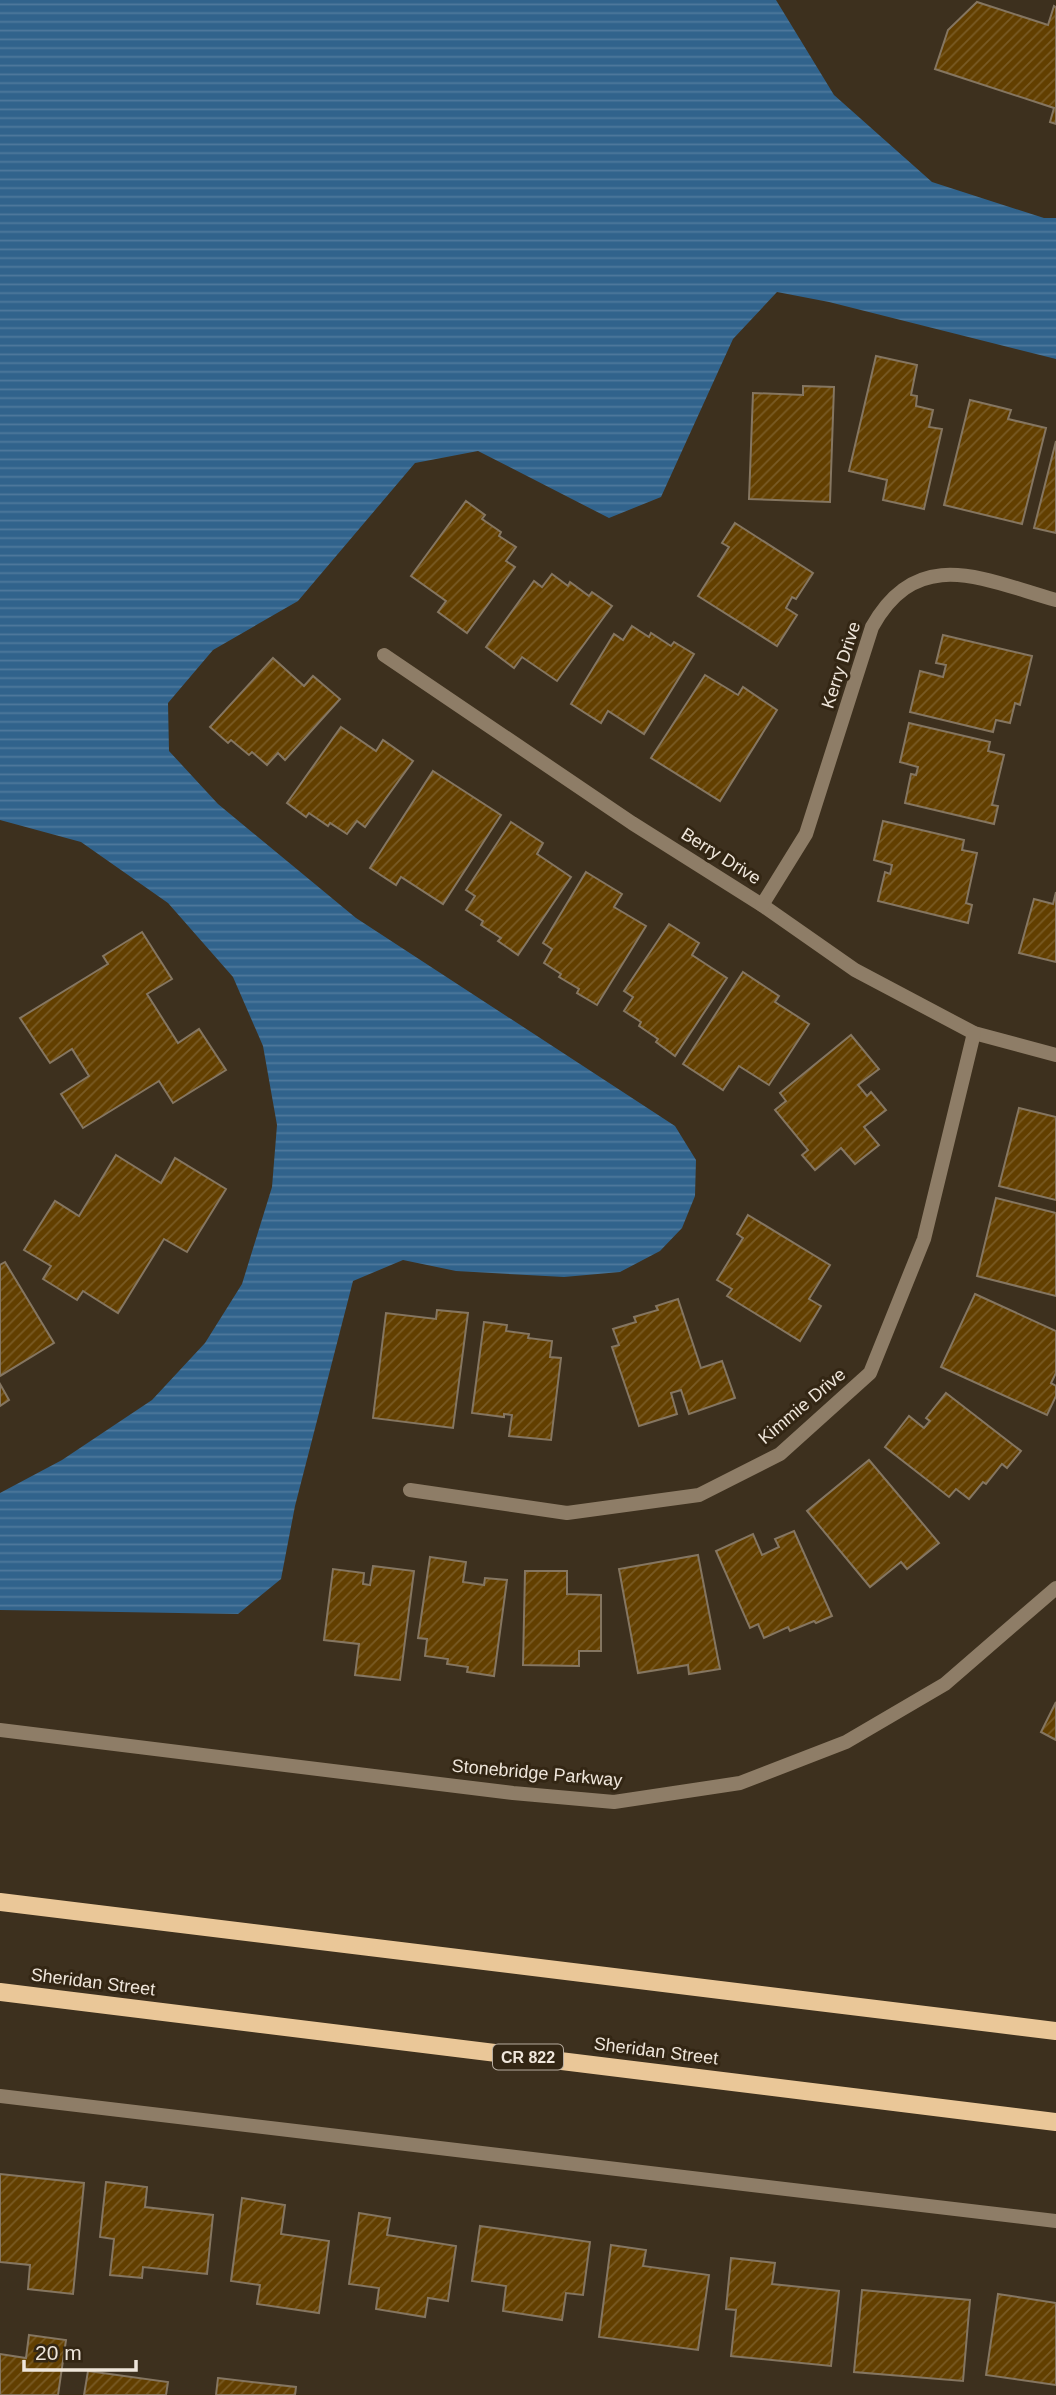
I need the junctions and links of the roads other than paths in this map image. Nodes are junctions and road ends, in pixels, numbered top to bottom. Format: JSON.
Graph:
{"nodes":[{"id":1,"x":1056,"y":600,"type":"edge"},
{"id":2,"x":384,"y":655,"type":"dead end"},
{"id":3,"x":762,"y":905,"type":"junction"},
{"id":4,"x":974,"y":1033,"type":"junction"},
{"id":5,"x":1056,"y":1055,"type":"edge"},
{"id":6,"x":410,"y":1490,"type":"dead end"},
{"id":7,"x":1056,"y":1588,"type":"edge"},
{"id":8,"x":0,"y":1730,"type":"edge"},
{"id":9,"x":0,"y":1902,"type":"edge"},
{"id":10,"x":0,"y":1992,"type":"edge"},
{"id":11,"x":1056,"y":2031,"type":"edge"},
{"id":12,"x":0,"y":2096,"type":"edge"},
{"id":13,"x":1056,"y":2122,"type":"edge"},
{"id":14,"x":1056,"y":2221,"type":"edge"}],
"edges":[{"from":1,"to":3,"type":"street","name":"Kerry Drive"},
{"from":2,"to":3,"type":"street","name":"Berry Drive"},
{"from":3,"to":4,"type":"street","name":"Berry Drive"},
{"from":4,"to":5,"type":"street","name":"Berry Drive"},
{"from":4,"to":6,"type":"street","name":"Kimmie Drive"},
{"from":7,"to":8,"type":"street","name":"Stonebridge Parkway"},
{"from":9,"to":11,"type":"main road"},
{"from":10,"to":13,"type":"main road","name":"Sheridan Street","number":"CR 822"},
{"from":12,"to":14,"type":"street"}]}
